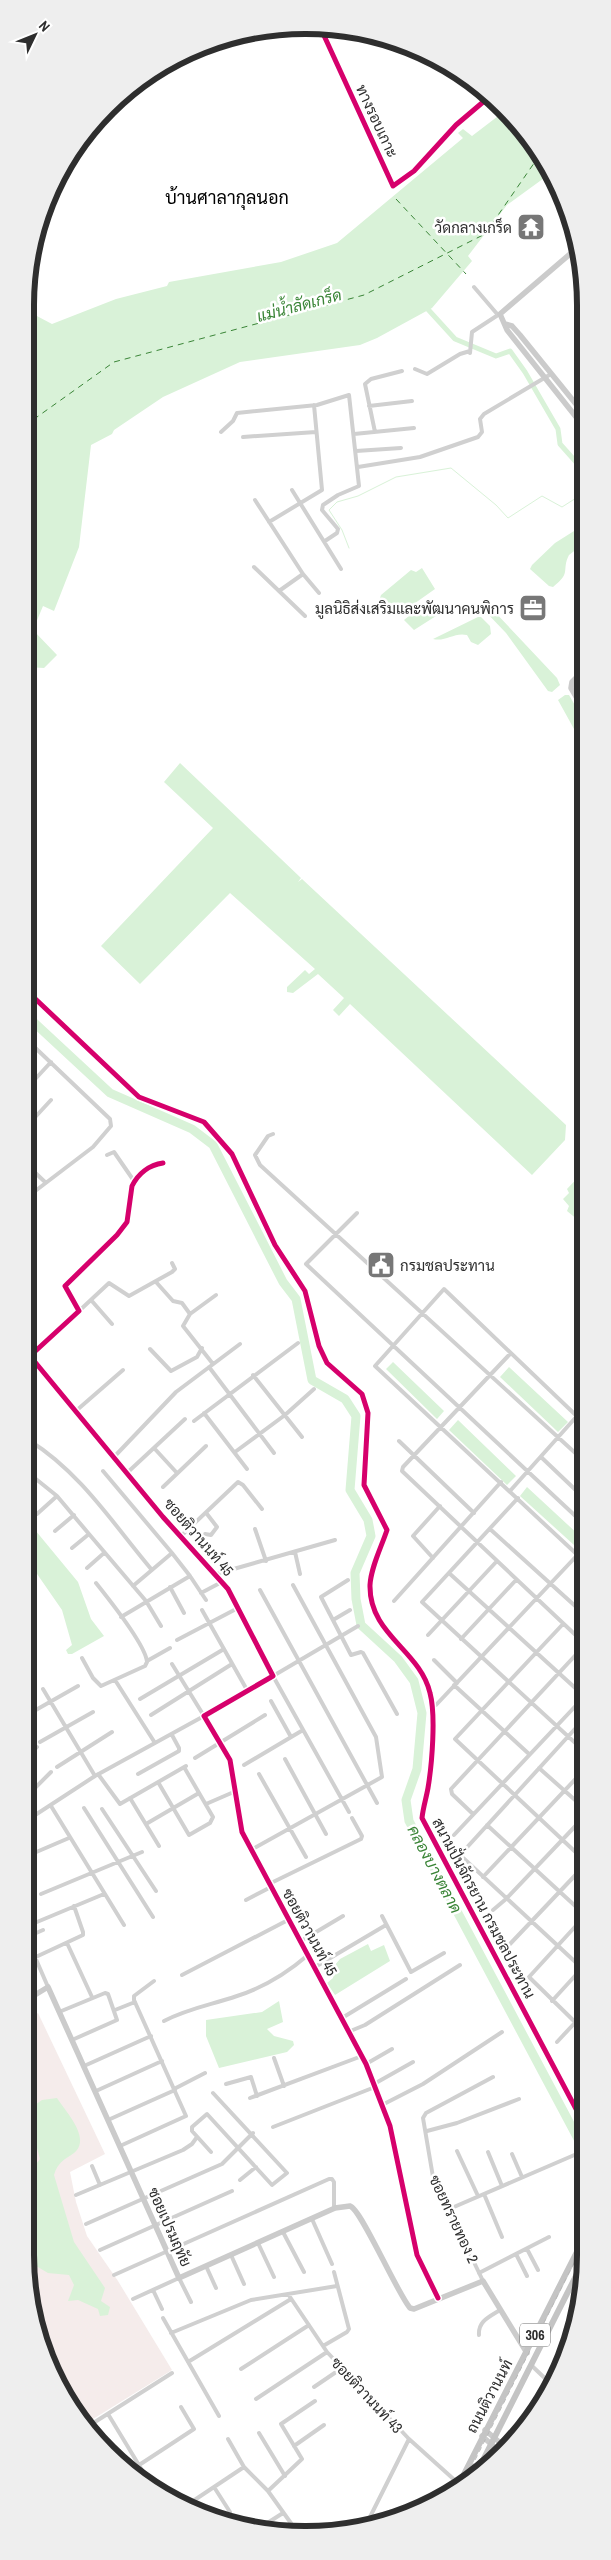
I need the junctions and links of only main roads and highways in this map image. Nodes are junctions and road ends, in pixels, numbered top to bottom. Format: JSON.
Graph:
{"nodes":[{"id":1,"x":577,"y":2252,"type":"edge"},
{"id":2,"x":577,"y":2274,"type":"edge"},
{"id":3,"x":483,"y":2461,"type":"edge"},
{"id":4,"x":462,"y":2476,"type":"edge"}],
"edges":[{"from":1,"to":4,"type":"main road","name":"ถนนติวานนท์","number":"306"},
{"from":2,"to":3,"type":"main road","name":"ถนนติวานนท์","number":"306"}]}
